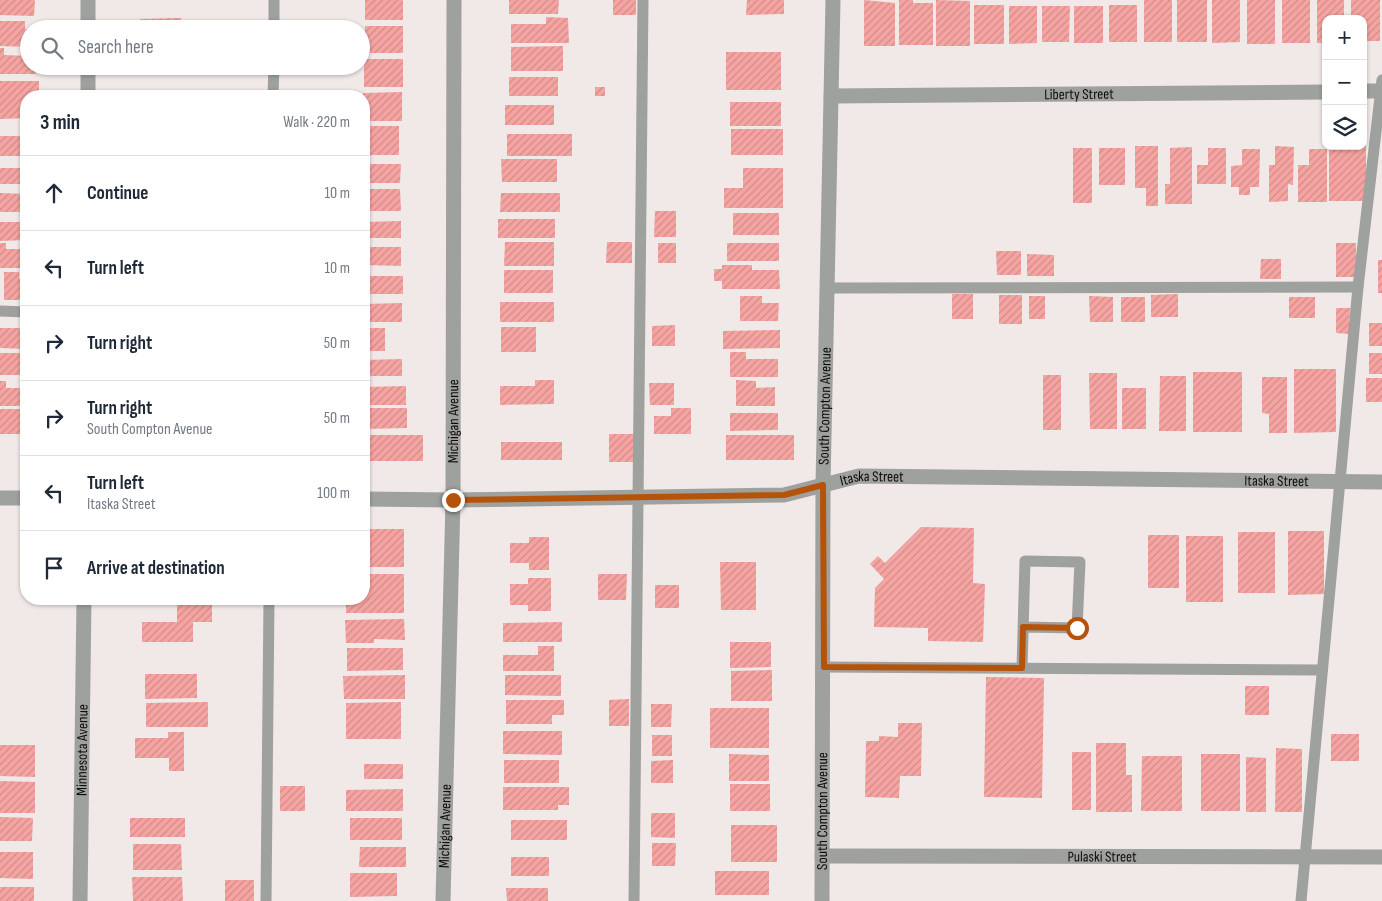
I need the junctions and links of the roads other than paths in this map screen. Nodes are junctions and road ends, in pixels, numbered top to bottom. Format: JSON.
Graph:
{"nodes":[{"id":1,"x":88,"y":0,"type":"edge"},
{"id":2,"x":274,"y":0,"type":"edge"},
{"id":3,"x":454,"y":0,"type":"edge"},
{"id":4,"x":644,"y":0,"type":"edge"},
{"id":5,"x":833,"y":0,"type":"edge"},
{"id":6,"x":88,"y":20,"type":"edge"},
{"id":7,"x":274,"y":20,"type":"edge"},
{"id":8,"x":88,"y":75,"type":"edge"},
{"id":9,"x":274,"y":75,"type":"edge"},
{"id":10,"x":1382,"y":87,"type":"edge"},
{"id":11,"x":88,"y":90,"type":"edge"},
{"id":12,"x":273,"y":90,"type":"edge"},
{"id":13,"x":1367,"y":90,"type":"edge"},
{"id":14,"x":1322,"y":92,"type":"edge"},
{"id":15,"x":831,"y":96,"type":"junction"},
{"id":16,"x":1358,"y":287,"type":"junction"},
{"id":17,"x":829,"y":288,"type":"junction"},
{"id":18,"x":0,"y":311,"type":"edge"},
{"id":19,"x":20,"y":312,"type":"edge"},
{"id":20,"x":1342,"y":481,"type":"junction"},
{"id":21,"x":1382,"y":482,"type":"edge"},
{"id":22,"x":823,"y":485,"type":"junction"},
{"id":23,"x":637,"y":496,"type":"junction"},
{"id":24,"x":0,"y":498,"type":"edge"},
{"id":25,"x":20,"y":498,"type":"edge"},
{"id":26,"x":370,"y":499,"type":"edge"},
{"id":27,"x":453,"y":500,"type":"junction"},
{"id":28,"x":84,"y":605,"type":"edge"},
{"id":29,"x":269,"y":605,"type":"edge"},
{"id":30,"x":1023,"y":627,"type":"junction"},
{"id":31,"x":824,"y":667,"type":"junction"},
{"id":32,"x":1022,"y":668,"type":"junction"},
{"id":33,"x":1322,"y":670,"type":"junction"},
{"id":34,"x":822,"y":856,"type":"junction"},
{"id":35,"x":1307,"y":856,"type":"junction"},
{"id":36,"x":1382,"y":857,"type":"edge"},
{"id":37,"x":80,"y":901,"type":"edge"},
{"id":38,"x":266,"y":901,"type":"edge"},
{"id":39,"x":443,"y":901,"type":"edge"},
{"id":40,"x":634,"y":901,"type":"edge"},
{"id":41,"x":822,"y":901,"type":"edge"},
{"id":42,"x":1302,"y":901,"type":"edge"}],
"edges":[{"from":1,"to":6,"type":"street"},
{"from":2,"to":7,"type":"lane"},
{"from":3,"to":27,"type":"street","name":"Michigan Avenue"},
{"from":4,"to":23,"type":"lane"},
{"from":5,"to":15,"type":"street","name":"South Compton Avenue"},
{"from":8,"to":11,"type":"street"},
{"from":9,"to":12,"type":"lane"},
{"from":10,"to":13,"type":"street"},
{"from":10,"to":16,"type":"lane"},
{"from":14,"to":15,"type":"street","name":"Liberty Street"},
{"from":15,"to":17,"type":"street","name":"South Compton Avenue"},
{"from":16,"to":17,"type":"lane"},
{"from":16,"to":20,"type":"lane"},
{"from":17,"to":22,"type":"street","name":"South Compton Avenue"},
{"from":18,"to":19,"type":"lane"},
{"from":20,"to":21,"type":"street","name":"Itaska Street"},
{"from":20,"to":22,"type":"street","name":"Itaska Street"},
{"from":20,"to":33,"type":"lane"},
{"from":22,"to":23,"type":"street","name":"Itaska Street"},
{"from":22,"to":31,"type":"street","name":"South Compton Avenue"},
{"from":23,"to":27,"type":"street","name":"Itaska Street"},
{"from":23,"to":40,"type":"lane"},
{"from":24,"to":25,"type":"street"},
{"from":26,"to":27,"type":"street","name":"Itaska Street"},
{"from":27,"to":39,"type":"street","name":"Michigan Avenue"},
{"from":28,"to":37,"type":"street","name":"Minnesota Avenue"},
{"from":29,"to":38,"type":"lane"},
{"from":30,"to":30,"type":"lane"},
{"from":30,"to":32,"type":"lane"},
{"from":31,"to":32,"type":"lane"},
{"from":31,"to":34,"type":"street","name":"South Compton Avenue"},
{"from":32,"to":33,"type":"lane"},
{"from":33,"to":35,"type":"lane"},
{"from":34,"to":35,"type":"street","name":"Pulaski Street"},
{"from":34,"to":41,"type":"street","name":"South Compton Avenue"},
{"from":35,"to":36,"type":"street","name":"Pulaski Street"},
{"from":35,"to":42,"type":"lane"}]}
